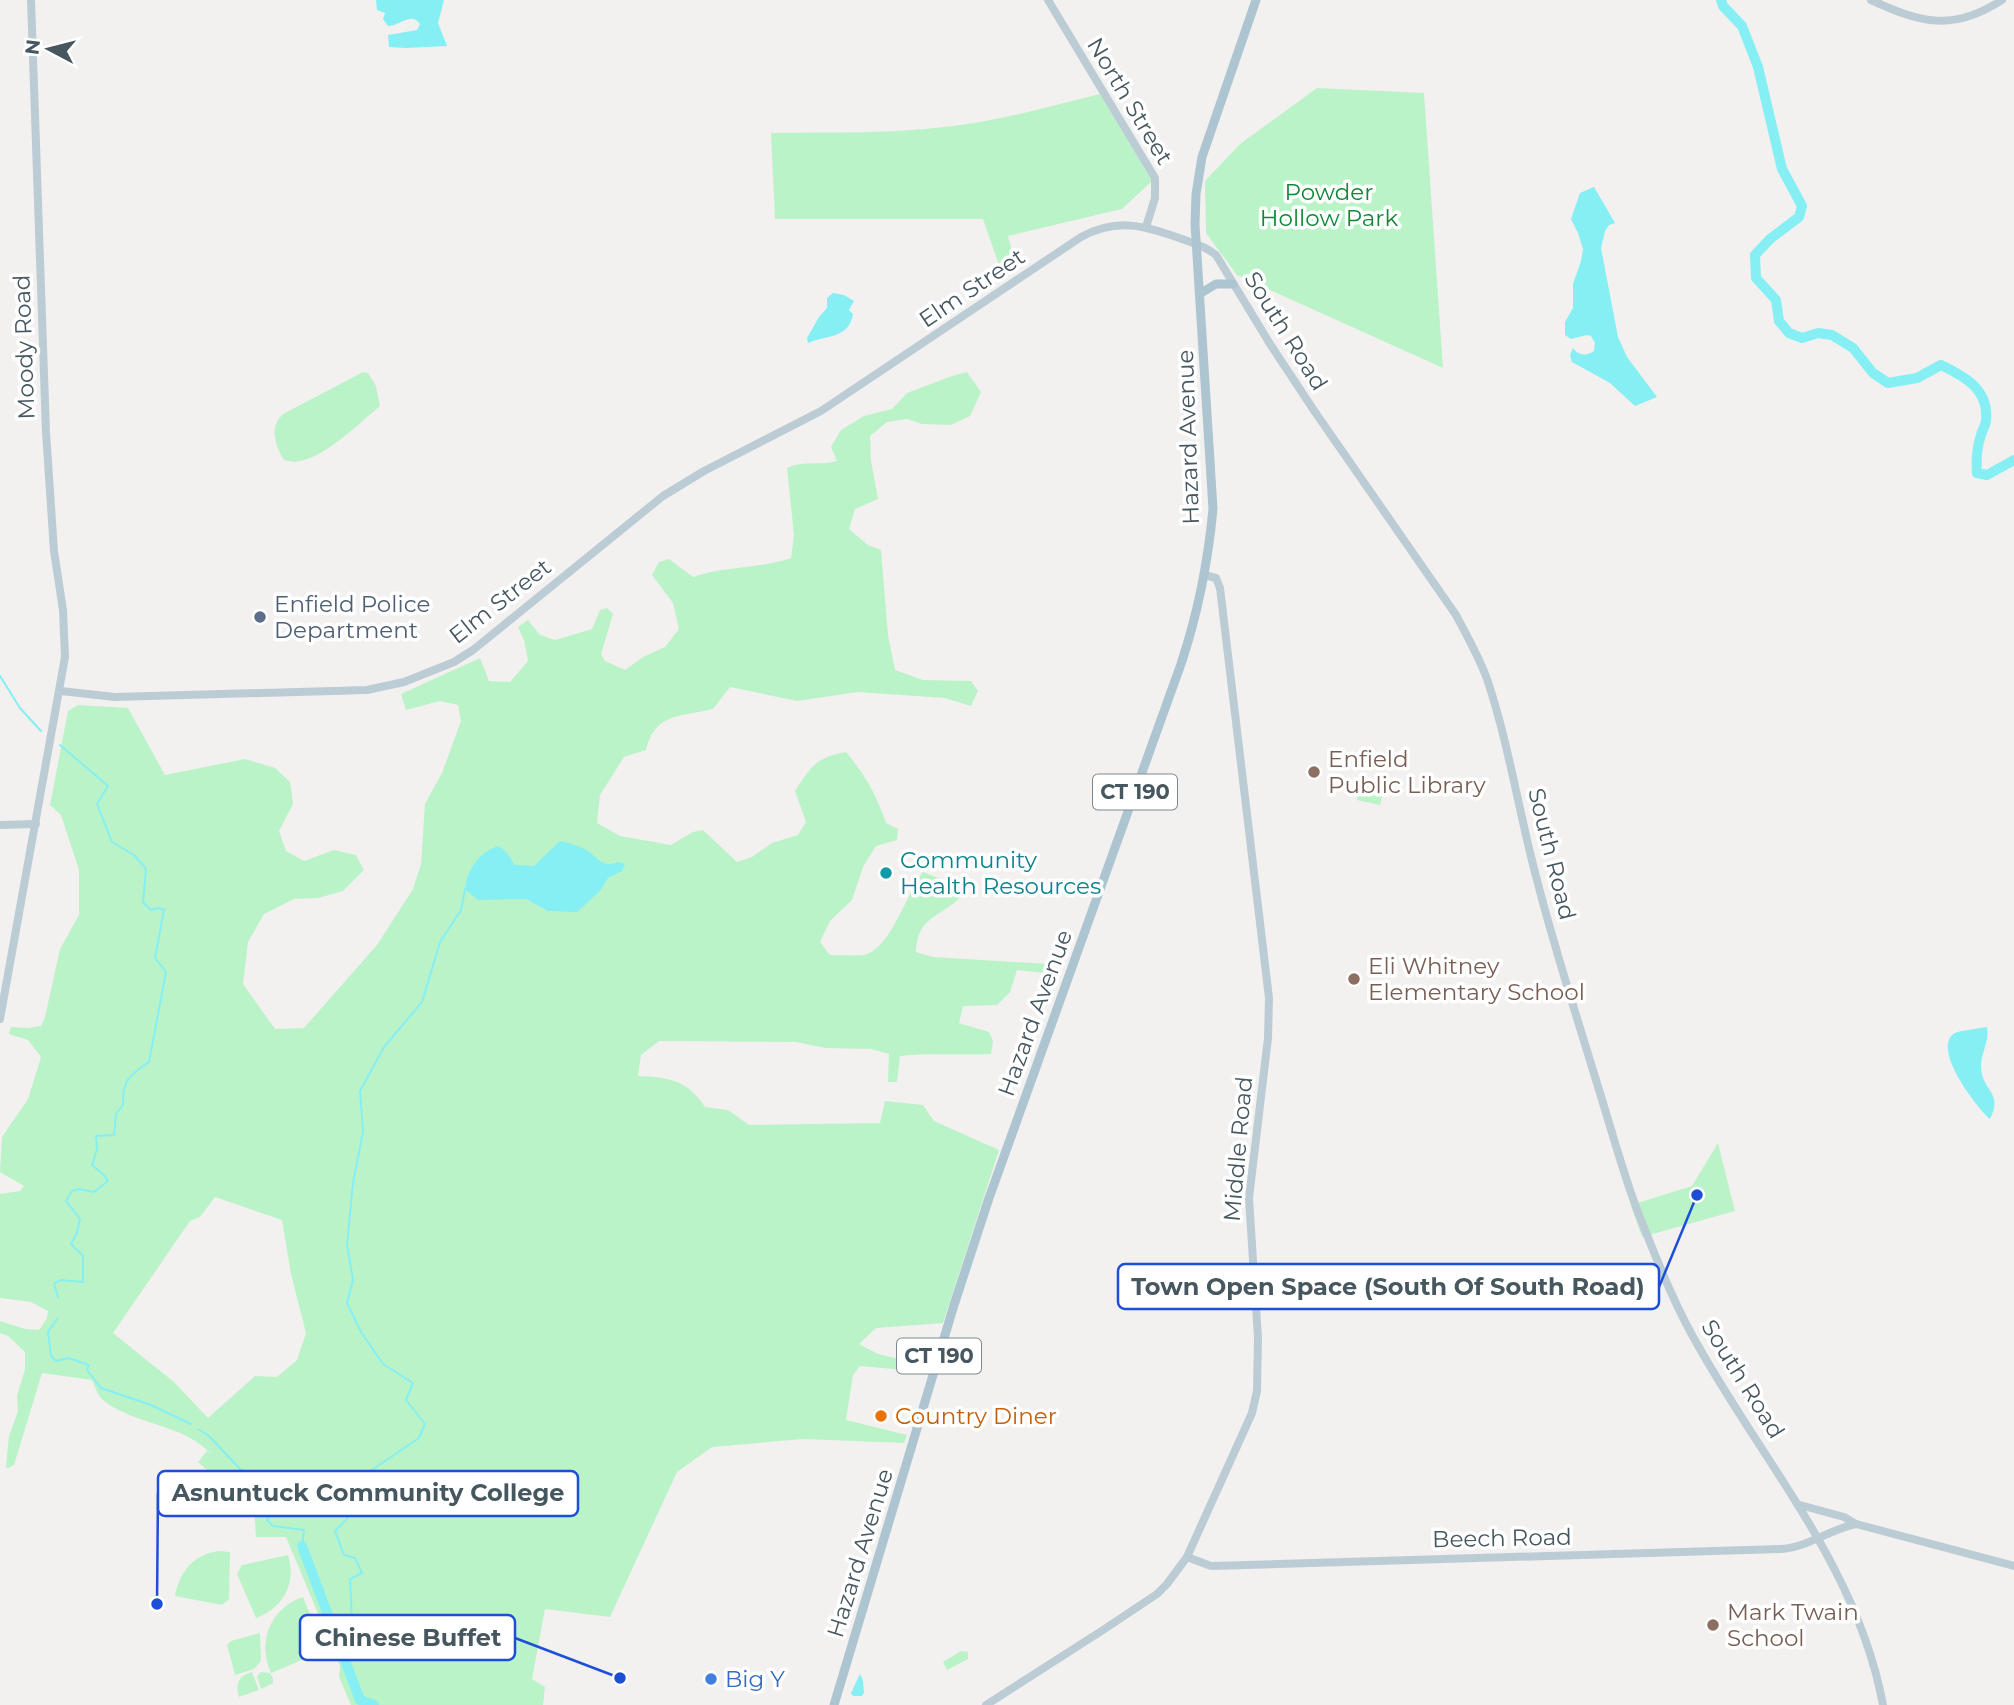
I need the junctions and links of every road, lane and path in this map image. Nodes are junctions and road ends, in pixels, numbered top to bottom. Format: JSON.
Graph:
{"nodes":[{"id":1,"x":31,"y":0,"type":"edge"},
{"id":2,"x":1048,"y":0,"type":"edge"},
{"id":3,"x":1256,"y":0,"type":"edge"},
{"id":4,"x":1871,"y":0,"type":"edge"},
{"id":5,"x":2001,"y":0,"type":"edge"},
{"id":6,"x":1146,"y":226,"type":"junction"},
{"id":7,"x":1197,"y":244,"type":"junction"},
{"id":8,"x":1233,"y":284,"type":"junction"},
{"id":9,"x":1201,"y":293,"type":"junction"},
{"id":10,"x":1204,"y":575,"type":"junction"},
{"id":11,"x":61,"y":691,"type":"junction"},
{"id":12,"x":36,"y":824,"type":"junction"},
{"id":13,"x":0,"y":825,"type":"edge"},
{"id":14,"x":0,"y":1019,"type":"edge"},
{"id":15,"x":1800,"y":1505,"type":"junction"},
{"id":16,"x":1856,"y":1524,"type":"junction"},
{"id":17,"x":1819,"y":1538,"type":"junction"},
{"id":18,"x":1187,"y":1557,"type":"junction"},
{"id":19,"x":2014,"y":1566,"type":"edge"},
{"id":20,"x":834,"y":1705,"type":"edge"},
{"id":21,"x":986,"y":1705,"type":"edge"},
{"id":22,"x":1883,"y":1705,"type":"edge"}],
"edges":[{"from":1,"to":11,"type":"street","name":"Moody Road"},
{"from":2,"to":6,"type":"street","name":"North Street"},
{"from":3,"to":7,"type":"main road","name":"Hazard Avenue","number":"CT 190"},
{"from":4,"to":5,"type":"street"},
{"from":6,"to":7,"type":"street","name":"Elm Street"},
{"from":6,"to":11,"type":"street","name":"Elm Street"},
{"from":7,"to":8,"type":"street","name":"South Road"},
{"from":7,"to":9,"type":"main road","name":"Hazard Avenue","number":"CT 190"},
{"from":8,"to":9,"type":"main road"},
{"from":8,"to":15,"type":"street","name":"South Road"},
{"from":9,"to":10,"type":"main road","name":"Hazard Avenue","number":"CT 190"},
{"from":10,"to":18,"type":"street","name":"Middle Road"},
{"from":10,"to":20,"type":"main road","name":"Hazard Avenue","number":"CT 190"},
{"from":11,"to":12,"type":"street"},
{"from":12,"to":13,"type":"street"},
{"from":12,"to":14,"type":"street"},
{"from":15,"to":16,"type":"street"},
{"from":15,"to":17,"type":"street","name":"South Road"},
{"from":16,"to":17,"type":"street","name":"Beech Road"},
{"from":16,"to":19,"type":"street"},
{"from":17,"to":18,"type":"street","name":"Beech Road"},
{"from":17,"to":22,"type":"street","name":"South Road"},
{"from":18,"to":21,"type":"street","name":"Middle Road"}]}
